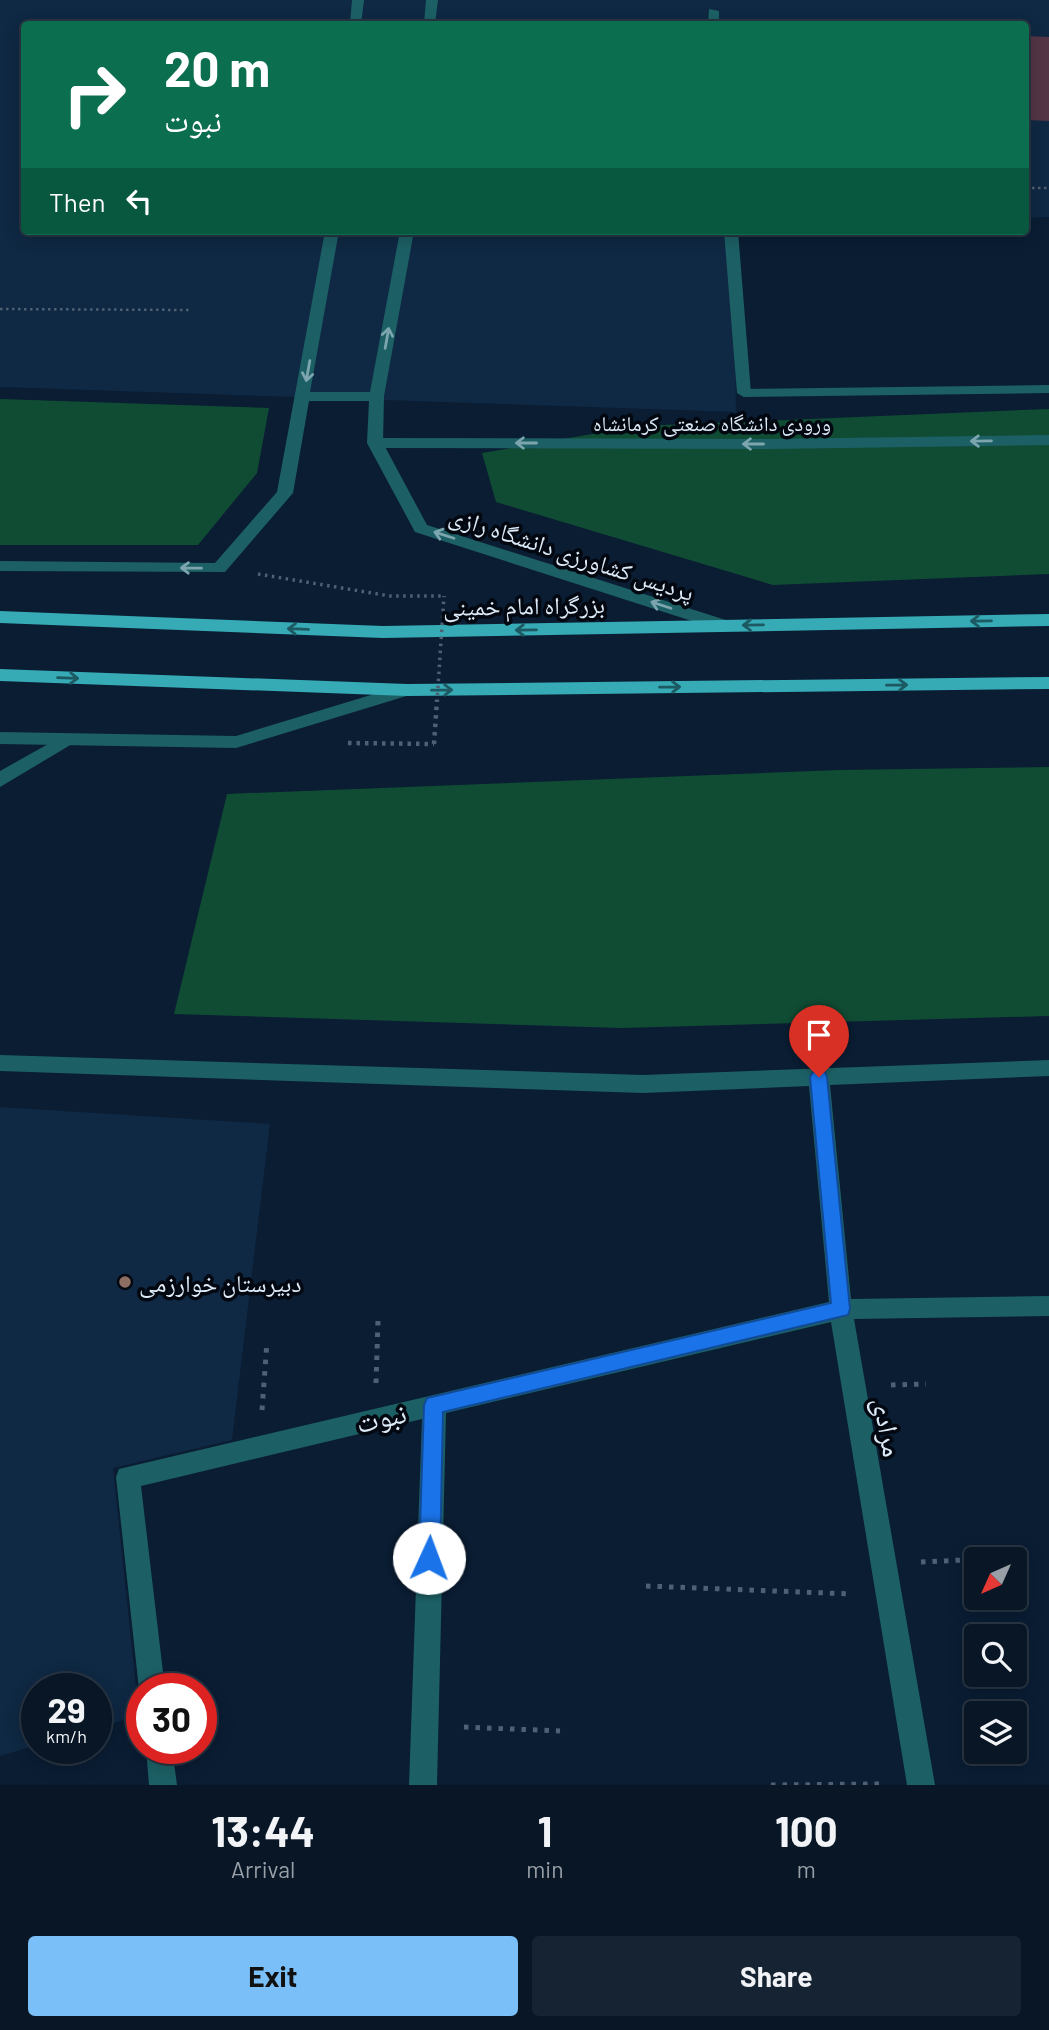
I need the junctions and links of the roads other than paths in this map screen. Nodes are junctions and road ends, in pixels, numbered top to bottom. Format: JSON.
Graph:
{"nodes":[{"id":1,"x":358,"y":0,"type":"edge"},
{"id":2,"x":432,"y":0,"type":"edge"},
{"id":3,"x":713,"y":11,"type":"dead end"},
{"id":4,"x":356,"y":21,"type":"edge"},
{"id":5,"x":430,"y":21,"type":"edge"},
{"id":6,"x":714,"y":21,"type":"edge"},
{"id":7,"x":331,"y":235,"type":"edge"},
{"id":8,"x":406,"y":235,"type":"edge"},
{"id":9,"x":730,"y":235,"type":"edge"},
{"id":10,"x":1049,"y":389,"type":"edge"},
{"id":11,"x":377,"y":396,"type":"junction"},
{"id":12,"x":303,"y":397,"type":"junction"},
{"id":13,"x":1049,"y":440,"type":"edge"},
{"id":14,"x":374,"y":443,"type":"junction"},
{"id":15,"x":0,"y":566,"type":"edge"},
{"id":16,"x":0,"y":617,"type":"edge"},
{"id":17,"x":1049,"y":620,"type":"edge"},
{"id":18,"x":726,"y":626,"type":"junction"},
{"id":19,"x":0,"y":676,"type":"edge"},
{"id":20,"x":1049,"y":683,"type":"edge"},
{"id":21,"x":407,"y":690,"type":"junction"},
{"id":22,"x":0,"y":738,"type":"edge"},
{"id":23,"x":66,"y":740,"type":"junction"},
{"id":24,"x":0,"y":780,"type":"edge"},
{"id":25,"x":0,"y":1063,"type":"edge"},
{"id":26,"x":1049,"y":1068,"type":"edge"},
{"id":27,"x":819,"y":1077,"type":"junction"},
{"id":28,"x":1049,"y":1306,"type":"edge"},
{"id":29,"x":841,"y":1309,"type":"junction"},
{"id":30,"x":434,"y":1405,"type":"junction"},
{"id":31,"x":150,"y":1673,"type":"edge"},
{"id":32,"x":161,"y":1764,"type":"edge"},
{"id":33,"x":920,"y":1784,"type":"edge"},
{"id":34,"x":163,"y":1785,"type":"edge"},
{"id":35,"x":423,"y":1785,"type":"edge"}],
"edges":[{"from":1,"to":4,"type":"street"},
{"from":2,"to":5,"type":"street"},
{"from":3,"to":6,"type":"street"},
{"from":7,"to":12,"type":"street","one_way":true},
{"from":11,"to":8,"type":"street","one_way":true},
{"from":9,"to":10,"type":"street"},
{"from":11,"to":12,"type":"street"},
{"from":11,"to":14,"type":"street"},
{"from":12,"to":15,"type":"street","one_way":true},
{"from":13,"to":14,"type":"lane","name":"ورودی دانشگاه صنعتی کرمانشاه","one_way":true},
{"from":18,"to":14,"type":"street","name":"پردیس کشاورزی دانشگاه رازی","one_way":true},
{"from":18,"to":16,"type":"highway","name":"بزرگراه امام خمینی","one_way":true},
{"from":17,"to":18,"type":"highway","name":"بزرگراه امام خمینی","one_way":true},
{"from":19,"to":21,"type":"highway","one_way":true},
{"from":21,"to":20,"type":"highway","one_way":true},
{"from":21,"to":23,"type":"street"},
{"from":22,"to":23,"type":"street"},
{"from":23,"to":24,"type":"street"},
{"from":25,"to":27,"type":"street"},
{"from":26,"to":27,"type":"street"},
{"from":27,"to":29,"type":"street","name":"مرادی"},
{"from":28,"to":29,"type":"street","name":"نبوت"},
{"from":29,"to":30,"type":"street","name":"نبوت"},
{"from":29,"to":33,"type":"street","name":"مرادی"},
{"from":30,"to":31,"type":"street","name":"نبوت"},
{"from":30,"to":35,"type":"street"},
{"from":32,"to":34,"type":"street"}]}
